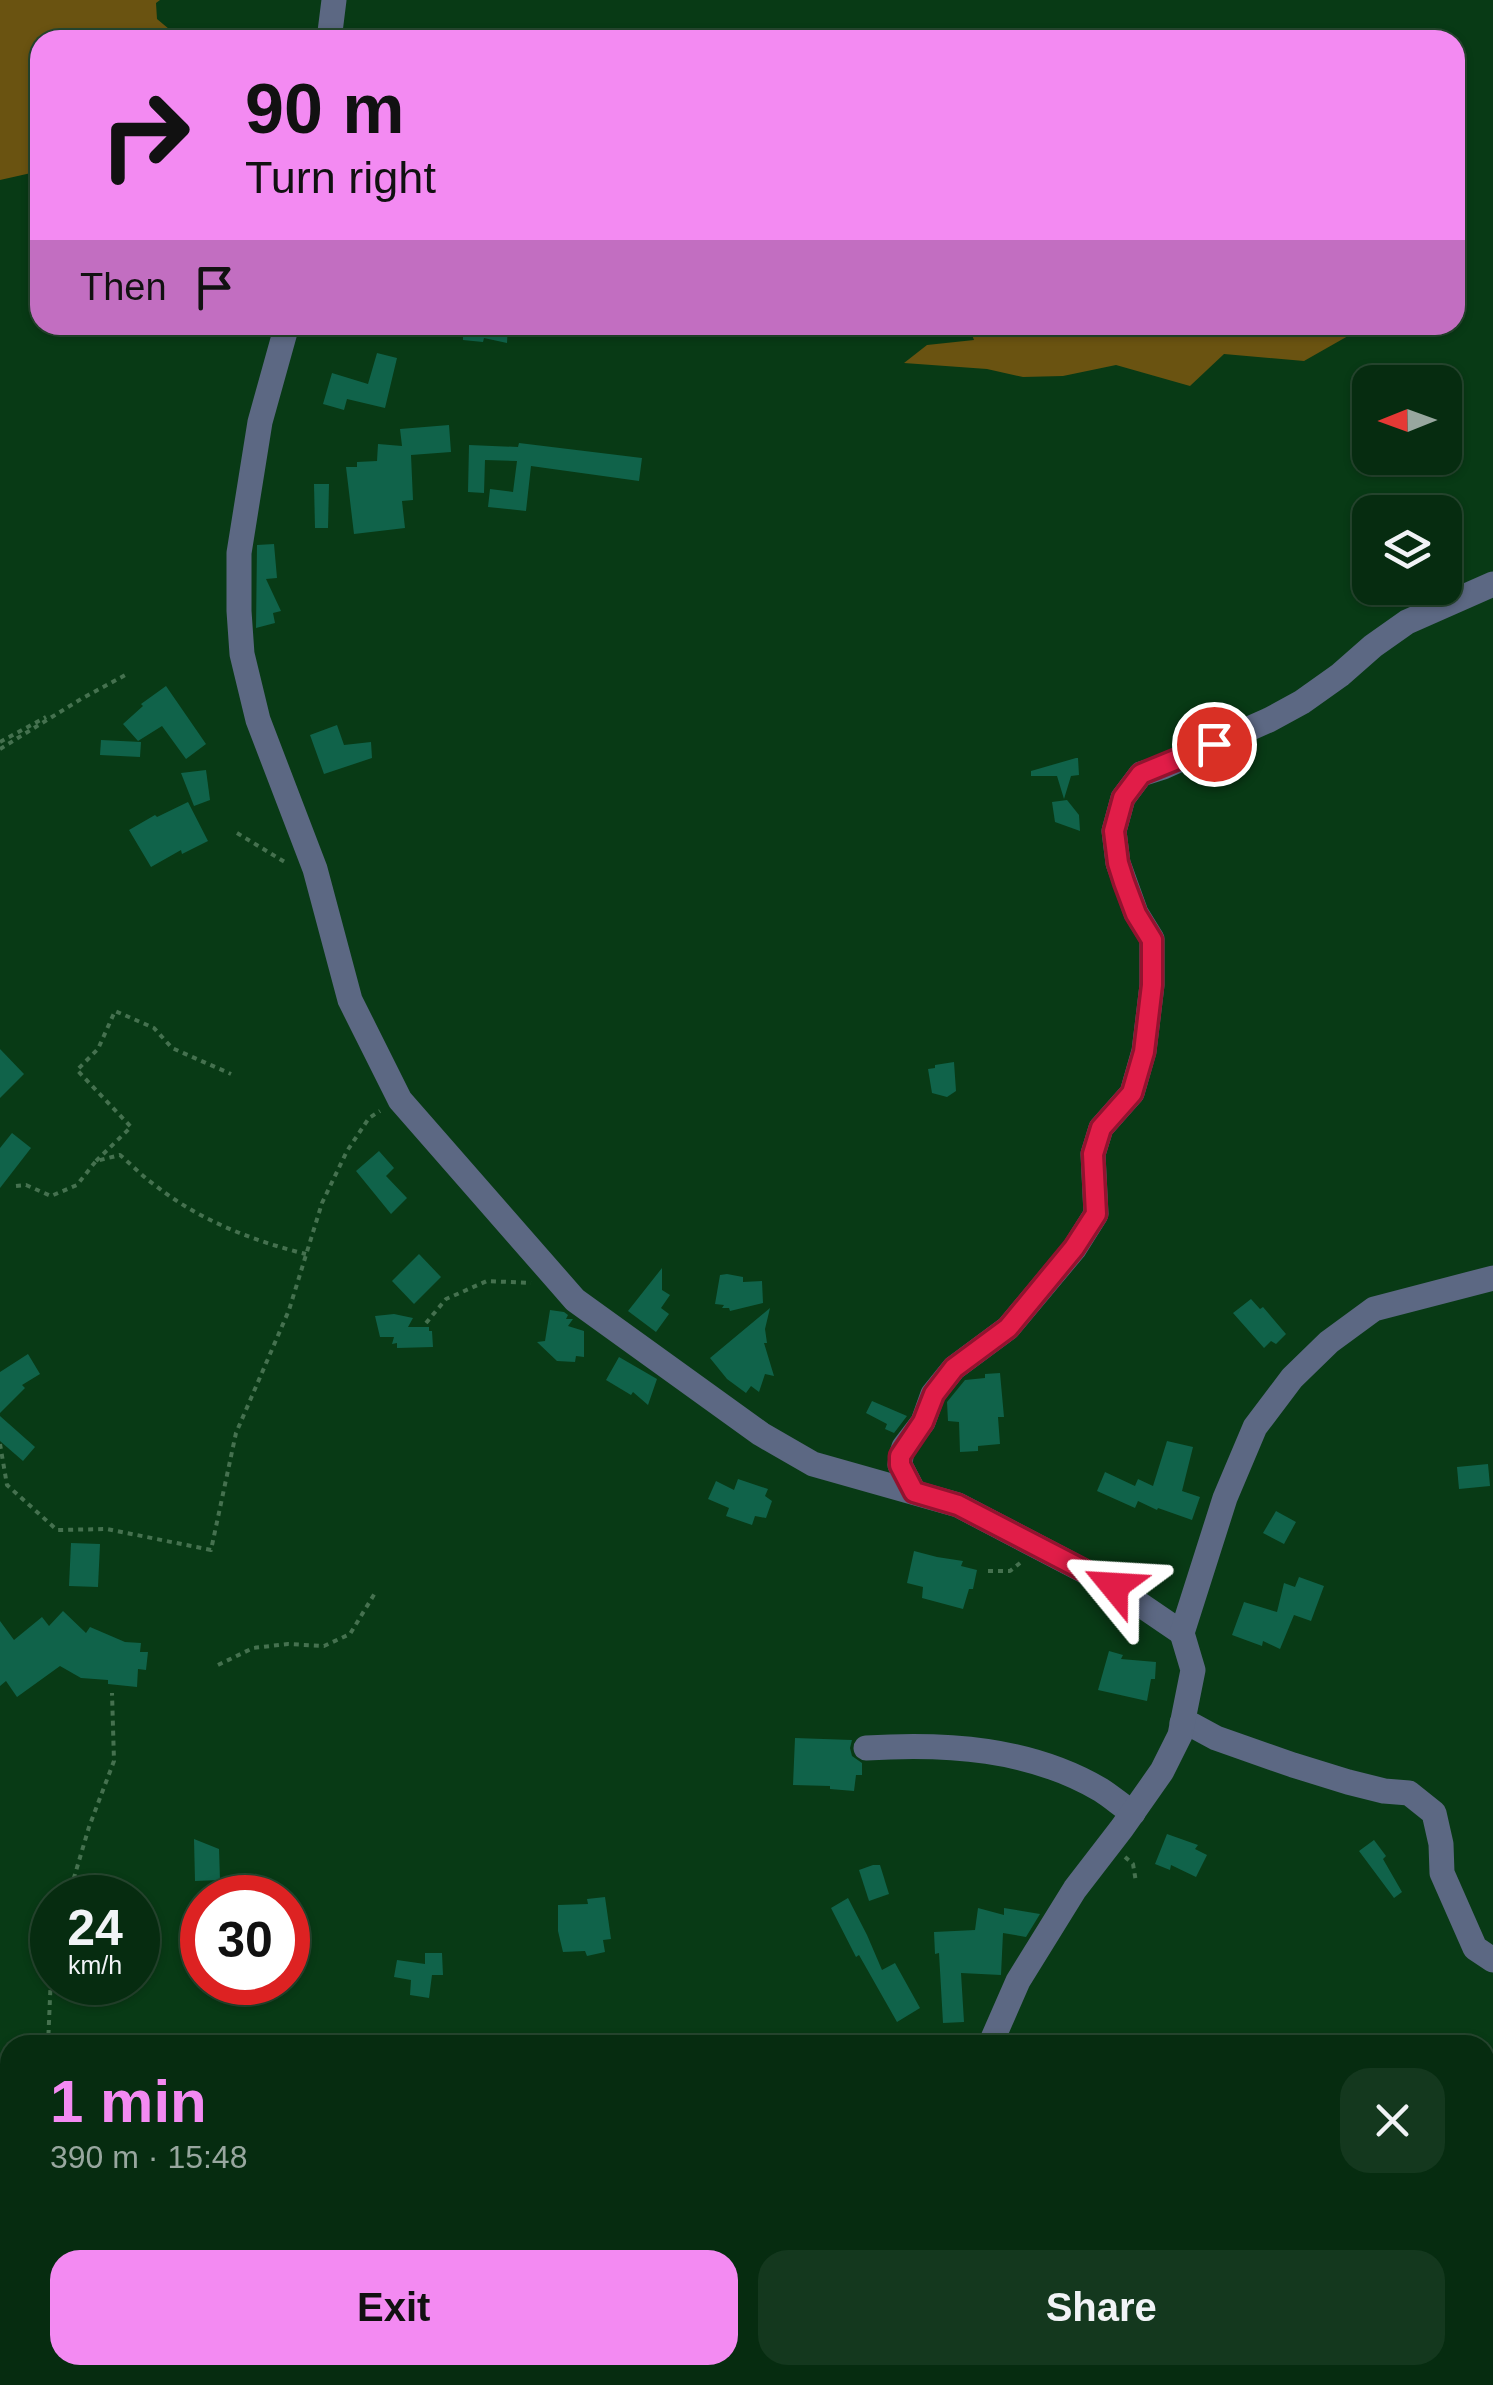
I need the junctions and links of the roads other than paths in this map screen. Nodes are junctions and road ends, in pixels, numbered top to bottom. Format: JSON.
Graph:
{"nodes":[{"id":1,"x":334,"y":0,"type":"edge"},
{"id":2,"x":330,"y":30,"type":"edge"},
{"id":3,"x":284,"y":335,"type":"edge"},
{"id":4,"x":1493,"y":584,"type":"edge"},
{"id":5,"x":1493,"y":1278,"type":"edge"},
{"id":6,"x":914,"y":1492,"type":"junction"},
{"id":7,"x":1182,"y":1634,"type":"junction"},
{"id":8,"x":1182,"y":1723,"type":"junction"},
{"id":9,"x":866,"y":1748,"type":"dead end"},
{"id":10,"x":1132,"y":1813,"type":"junction"},
{"id":11,"x":1493,"y":1960,"type":"edge"},
{"id":12,"x":994,"y":2035,"type":"edge"}],
"edges":[{"from":1,"to":2,"type":"street"},
{"from":3,"to":6,"type":"street"},
{"from":4,"to":6,"type":"street"},
{"from":5,"to":7,"type":"street"},
{"from":6,"to":7,"type":"street"},
{"from":7,"to":8,"type":"street"},
{"from":8,"to":10,"type":"street"},
{"from":8,"to":11,"type":"street"},
{"from":9,"to":10,"type":"street"},
{"from":10,"to":12,"type":"street"}]}
